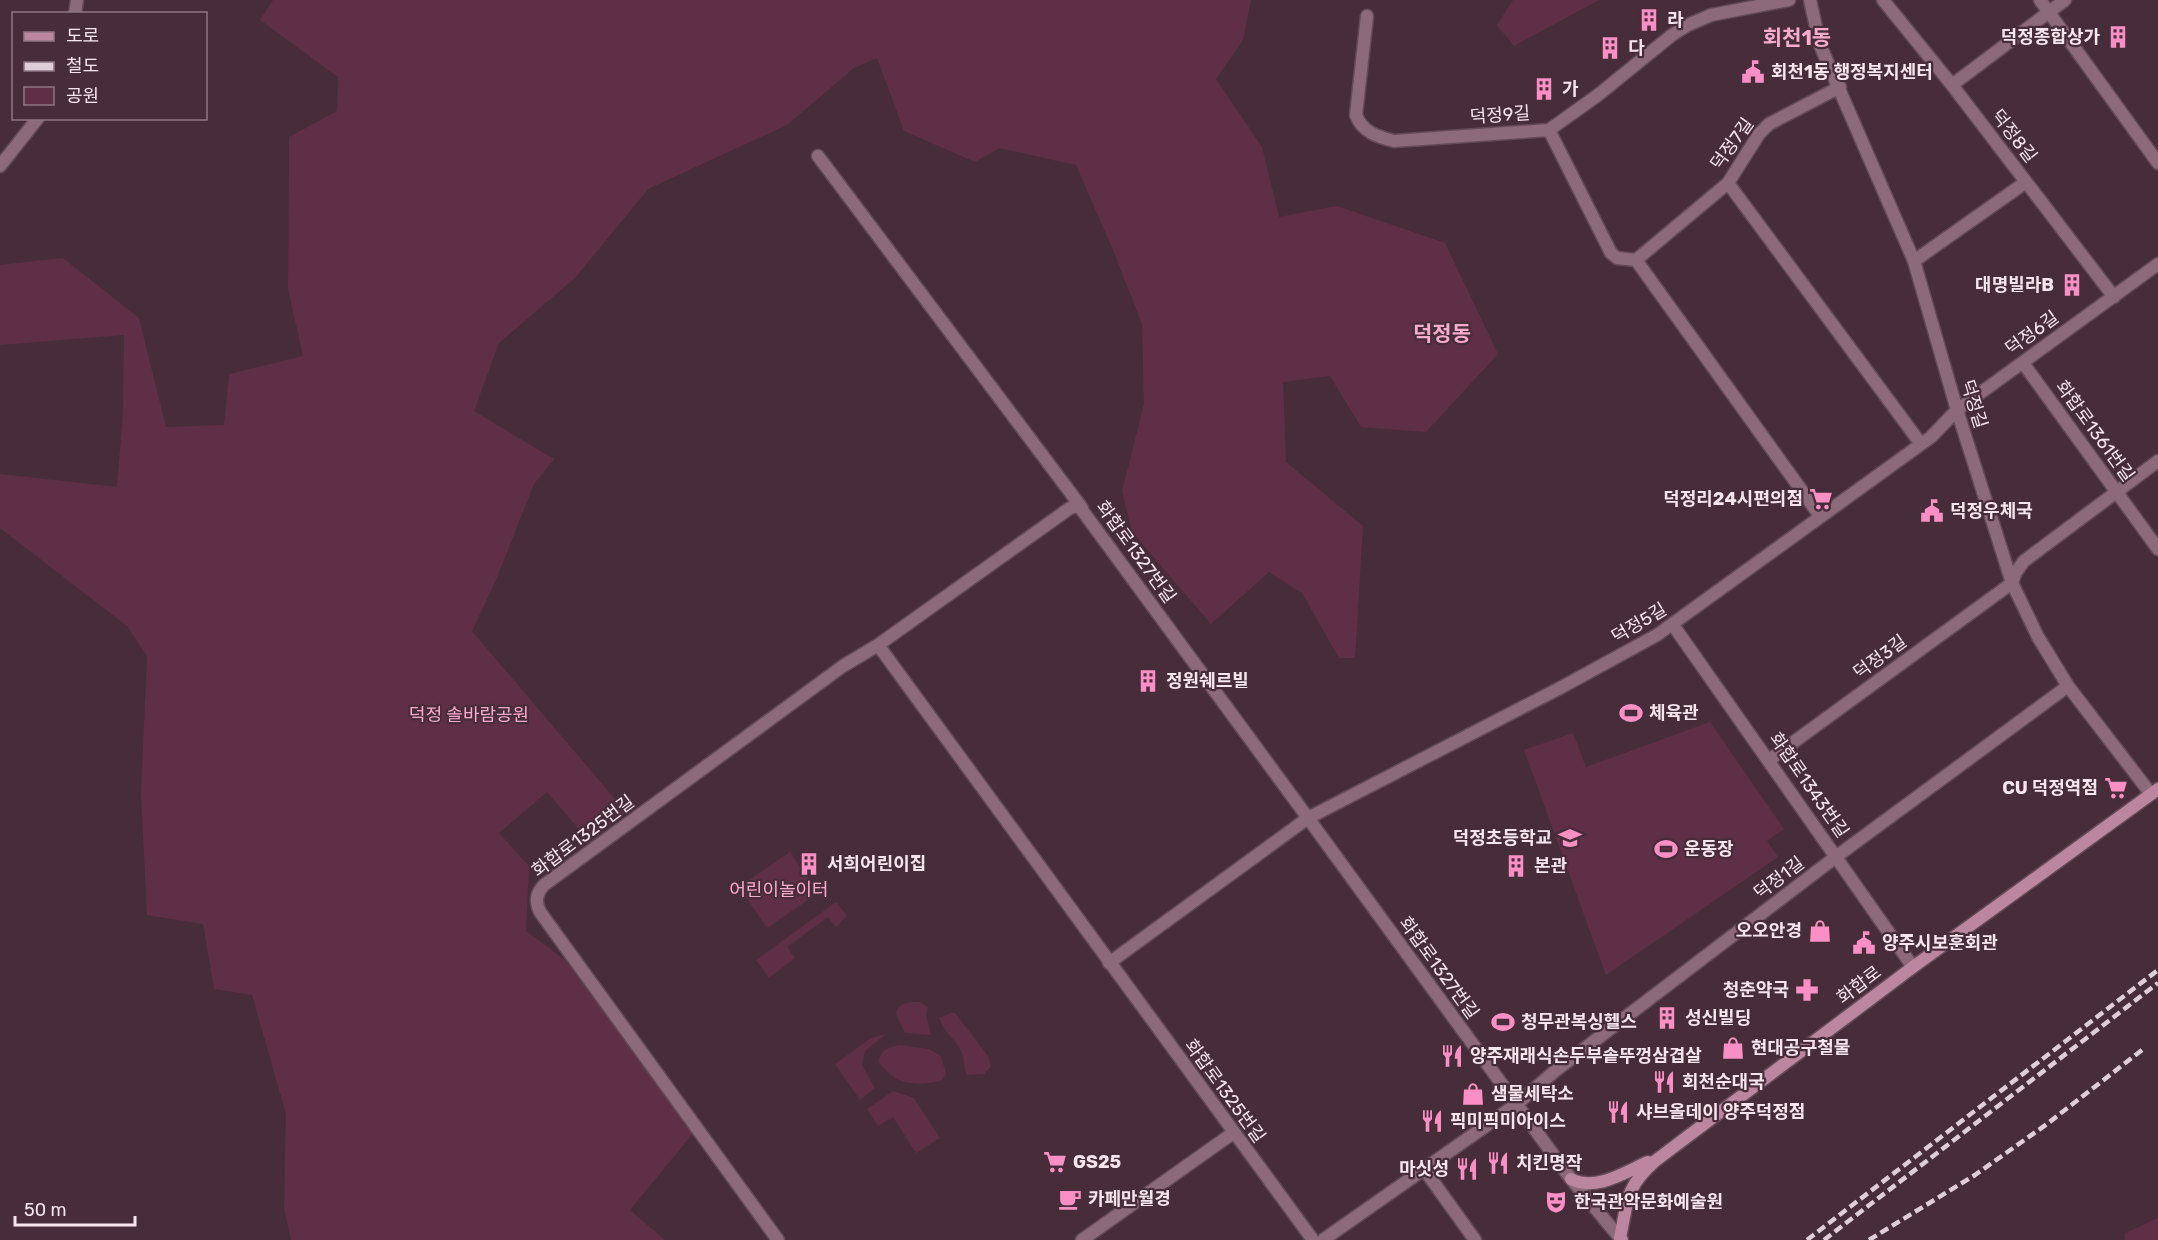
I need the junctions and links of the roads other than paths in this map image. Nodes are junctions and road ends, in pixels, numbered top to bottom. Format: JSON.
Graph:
{"nodes":[{"id":1,"x":1789,"y":0,"type":"edge"},
{"id":2,"x":1810,"y":0,"type":"edge"},
{"id":3,"x":1882,"y":0,"type":"edge"},
{"id":4,"x":2040,"y":0,"type":"edge"},
{"id":5,"x":2065,"y":0,"type":"edge"},
{"id":6,"x":2049,"y":12,"type":"junction"},
{"id":7,"x":1367,"y":16,"type":"dead end"},
{"id":8,"x":1952,"y":85,"type":"junction"},
{"id":9,"x":1840,"y":87,"type":"junction"},
{"id":10,"x":36,"y":120,"type":"edge"},
{"id":11,"x":1549,"y":130,"type":"junction"},
{"id":12,"x":818,"y":156,"type":"dead end"},
{"id":13,"x":2158,"y":163,"type":"edge"},
{"id":14,"x":0,"y":166,"type":"edge"},
{"id":15,"x":2026,"y":182,"type":"junction"},
{"id":16,"x":1728,"y":183,"type":"junction"},
{"id":17,"x":1636,"y":260,"type":"junction"},
{"id":18,"x":1914,"y":261,"type":"junction"},
{"id":19,"x":2158,"y":264,"type":"edge"},
{"id":20,"x":2114,"y":297,"type":"junction"},
{"id":21,"x":2023,"y":363,"type":"junction"},
{"id":22,"x":1957,"y":410,"type":"junction"},
{"id":23,"x":1921,"y":444,"type":"junction"},
{"id":24,"x":2158,"y":461,"type":"edge"},
{"id":25,"x":2117,"y":492,"type":"junction"},
{"id":26,"x":1082,"y":508,"type":"junction"},
{"id":27,"x":1820,"y":516,"type":"junction"},
{"id":28,"x":2158,"y":549,"type":"edge"},
{"id":29,"x":2013,"y":583,"type":"junction"},
{"id":30,"x":1673,"y":625,"type":"junction"},
{"id":31,"x":878,"y":645,"type":"junction"},
{"id":32,"x":2068,"y":686,"type":"junction"},
{"id":33,"x":1769,"y":760,"type":"junction"},
{"id":34,"x":2155,"y":792,"type":"edge"},
{"id":35,"x":1308,"y":818,"type":"junction"},
{"id":36,"x":1837,"y":856,"type":"junction"},
{"id":37,"x":1109,"y":963,"type":"junction"},
{"id":38,"x":1913,"y":967,"type":"junction"},
{"id":39,"x":1517,"y":1104,"type":"junction"},
{"id":40,"x":1233,"y":1133,"type":"junction"},
{"id":41,"x":1666,"y":1153,"type":"junction"},
{"id":42,"x":1424,"y":1169,"type":"junction"},
{"id":43,"x":1571,"y":1179,"type":"junction"},
{"id":44,"x":1585,"y":1196,"type":"joint"},
{"id":45,"x":1620,"y":1239,"type":"edge"},
{"id":46,"x":778,"y":1240,"type":"edge"},
{"id":47,"x":1082,"y":1240,"type":"edge"},
{"id":48,"x":1313,"y":1240,"type":"edge"},
{"id":49,"x":1323,"y":1240,"type":"edge"},
{"id":50,"x":1476,"y":1240,"type":"edge"}],
"edges":[{"from":1,"to":11,"type":"street","name":"덕정9길"},
{"from":2,"to":9,"type":"street","name":"덕정길"},
{"from":3,"to":8,"type":"street","name":"덕정8길"},
{"from":4,"to":6,"type":"street"},
{"from":5,"to":6,"type":"street"},
{"from":6,"to":8,"type":"street"},
{"from":6,"to":13,"type":"street"},
{"from":7,"to":11,"type":"street","name":"덕정9길"},
{"from":8,"to":15,"type":"street","name":"덕정8길"},
{"from":9,"to":16,"type":"street","name":"덕정7길"},
{"from":9,"to":18,"type":"street","name":"덕정길"},
{"from":10,"to":14,"type":"street"},
{"from":11,"to":17,"type":"street"},
{"from":12,"to":26,"type":"street"},
{"from":15,"to":18,"type":"street"},
{"from":15,"to":20,"type":"street","name":"덕정8길"},
{"from":16,"to":17,"type":"street","name":"덕정7길"},
{"from":16,"to":23,"type":"street"},
{"from":17,"to":27,"type":"street"},
{"from":18,"to":22,"type":"street","name":"덕정길"},
{"from":19,"to":20,"type":"street","name":"덕정6길"},
{"from":20,"to":21,"type":"street","name":"덕정6길"},
{"from":21,"to":22,"type":"street","name":"덕정6길"},
{"from":21,"to":25,"type":"street","name":"화합로1361번길"},
{"from":22,"to":23,"type":"street","name":"덕정5길"},
{"from":22,"to":29,"type":"street","name":"덕정길"},
{"from":23,"to":27,"type":"street","name":"덕정5길"},
{"from":24,"to":25,"type":"street"},
{"from":25,"to":28,"type":"street","name":"화합로1361번길"},
{"from":25,"to":29,"type":"street"},
{"from":26,"to":31,"type":"street","name":"화합로1327번길"},
{"from":26,"to":35,"type":"street","name":"화합로1327번길"},
{"from":27,"to":30,"type":"street","name":"덕정5길"},
{"from":29,"to":32,"type":"street","name":"덕정길"},
{"from":29,"to":33,"type":"street","name":"덕정3길"},
{"from":30,"to":33,"type":"street","name":"화합로1343번길"},
{"from":30,"to":35,"type":"street","name":"덕정5길"},
{"from":31,"to":37,"type":"street","name":"화합로1325번길"},
{"from":31,"to":46,"type":"street","name":"화합로1325번길"},
{"from":32,"to":34,"type":"street","name":"덕정길"},
{"from":32,"to":36,"type":"street","name":"덕정1길"},
{"from":33,"to":36,"type":"street","name":"화합로1343번길"},
{"from":34,"to":38,"type":"main road","name":"화합로"},
{"from":35,"to":37,"type":"street"},
{"from":35,"to":39,"type":"street","name":"화합로1327번길"},
{"from":36,"to":38,"type":"street","name":"화합로1343번길"},
{"from":36,"to":39,"type":"street","name":"덕정1길"},
{"from":37,"to":40,"type":"street","name":"화합로1325번길"},
{"from":38,"to":41,"type":"main road","name":"화합로"},
{"from":39,"to":42,"type":"street"},
{"from":39,"to":43,"type":"street","name":"화합로1327번길"},
{"from":40,"to":47,"type":"street"},
{"from":40,"to":48,"type":"street","name":"화합로1325번길"},
{"from":41,"to":43,"type":"main road"},
{"from":41,"to":45,"type":"main road","name":"화합로"},
{"from":42,"to":49,"type":"street"},
{"from":42,"to":50,"type":"street"},
{"from":43,"to":44,"type":"street","name":"화합로1327번길"},
{"from":44,"to":45,"type":"street","name":"화합로"}]}
